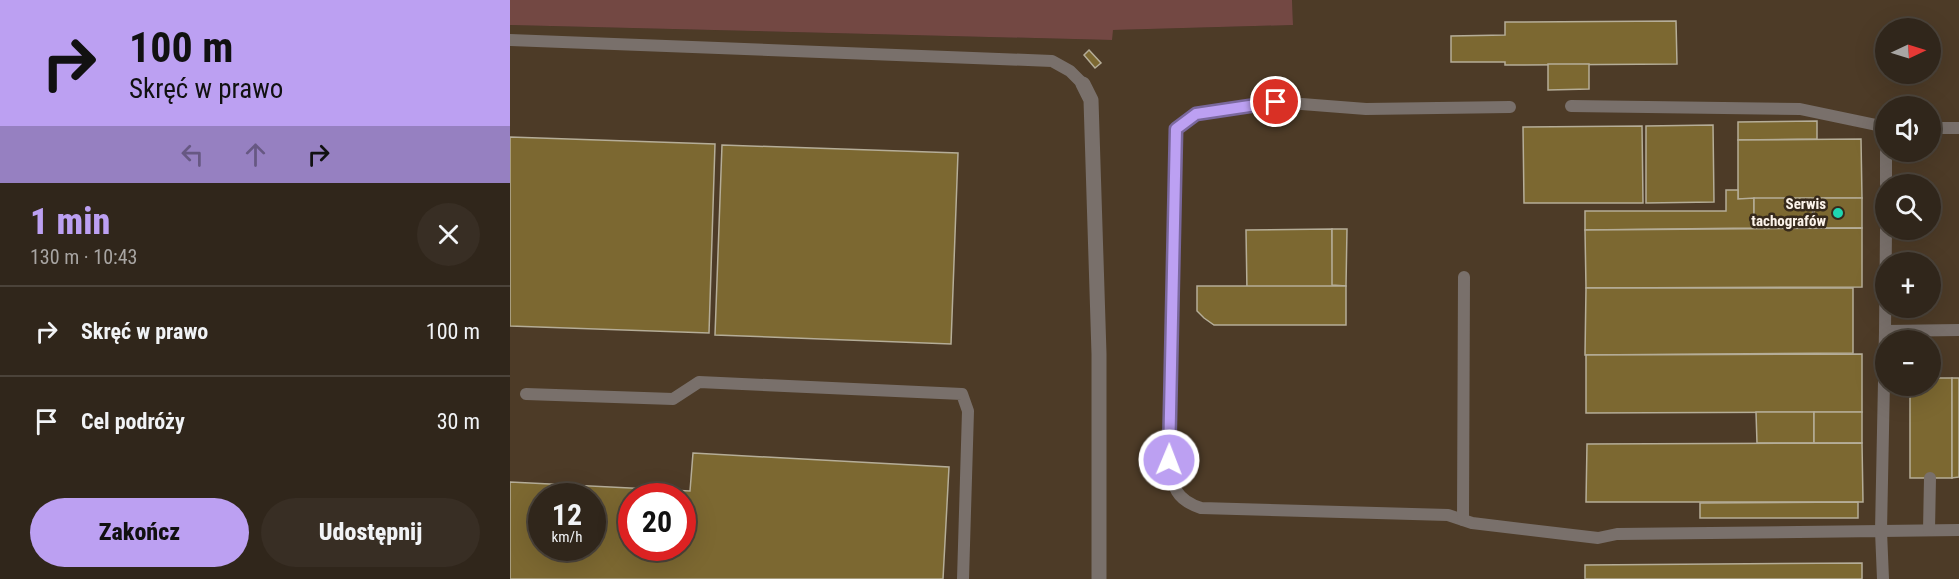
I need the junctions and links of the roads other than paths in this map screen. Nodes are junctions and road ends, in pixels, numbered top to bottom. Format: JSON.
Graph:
{"nodes":[{"id":1,"x":510,"y":40,"type":"edge"},
{"id":2,"x":1083,"y":84,"type":"joint"},
{"id":3,"x":1571,"y":106,"type":"dead end"},
{"id":4,"x":1510,"y":107,"type":"dead end"},
{"id":5,"x":1875,"y":125,"type":"edge"},
{"id":6,"x":1941,"y":128,"type":"edge"},
{"id":7,"x":1959,"y":128,"type":"edge"},
{"id":8,"x":1886,"y":240,"type":"edge"},
{"id":9,"x":1464,"y":277,"type":"dead end"},
{"id":10,"x":1885,"y":330,"type":"edge"},
{"id":11,"x":1959,"y":330,"type":"edge"},
{"id":12,"x":1941,"y":333,"type":"edge"},
{"id":13,"x":526,"y":394,"type":"dead end"},
{"id":14,"x":1884,"y":396,"type":"edge"},
{"id":15,"x":1930,"y":478,"type":"dead end"},
{"id":16,"x":1463,"y":520,"type":"junction"},
{"id":17,"x":1929,"y":530,"type":"junction"},
{"id":18,"x":1959,"y":530,"type":"edge"},
{"id":19,"x":1881,"y":531,"type":"junction"},
{"id":20,"x":963,"y":579,"type":"edge"},
{"id":21,"x":1099,"y":579,"type":"edge"},
{"id":22,"x":1883,"y":579,"type":"edge"}],
"edges":[{"from":1,"to":2,"type":"lane"},
{"from":2,"to":21,"type":"street"},
{"from":3,"to":5,"type":"lane"},
{"from":4,"to":16,"type":"lane"},
{"from":6,"to":7,"type":"lane"},
{"from":8,"to":10,"type":"lane"},
{"from":9,"to":16,"type":"lane"},
{"from":11,"to":12,"type":"lane"},
{"from":13,"to":20,"type":"lane"},
{"from":14,"to":19,"type":"lane"},
{"from":15,"to":17,"type":"lane"},
{"from":16,"to":19,"type":"lane"},
{"from":17,"to":18,"type":"lane"},
{"from":17,"to":19,"type":"lane"},
{"from":19,"to":22,"type":"lane"}]}
